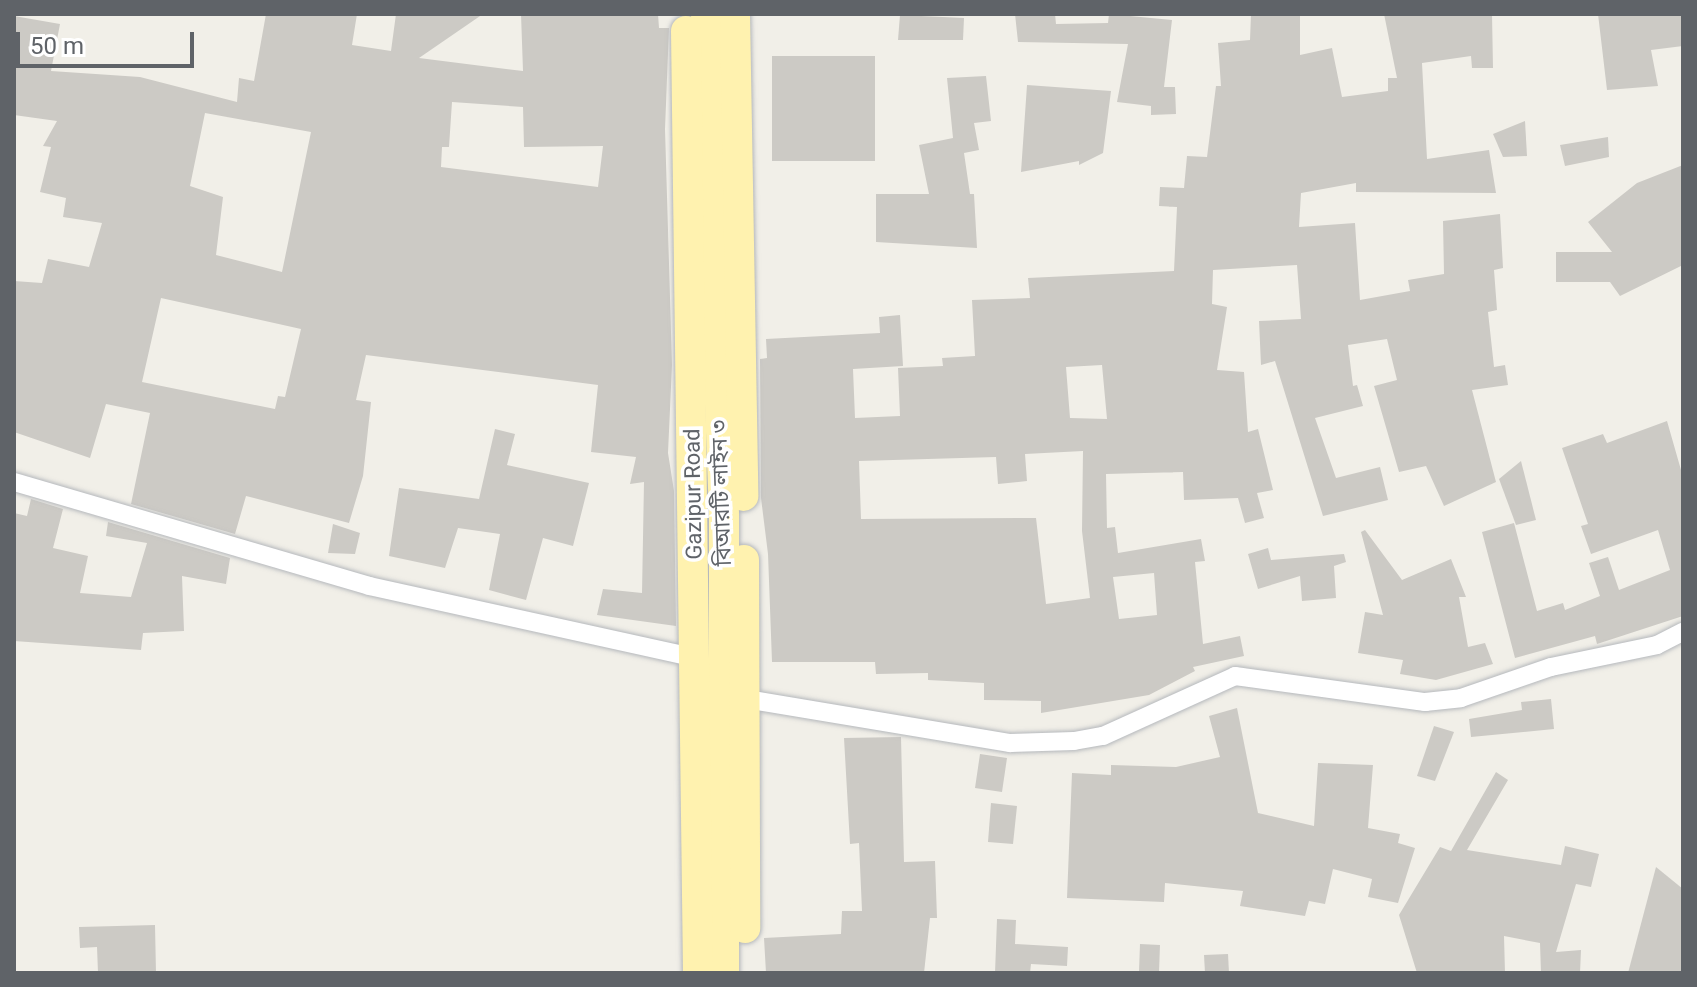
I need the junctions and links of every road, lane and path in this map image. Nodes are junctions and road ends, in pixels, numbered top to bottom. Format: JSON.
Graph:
{"nodes":[{"id":1,"x":686,"y":14,"type":"edge"},
{"id":2,"x":706,"y":14,"type":"edge"},
{"id":3,"x":735,"y":14,"type":"edge"},
{"id":4,"x":14,"y":482,"type":"edge"},
{"id":5,"x":1683,"y":632,"type":"edge"},
{"id":6,"x":696,"y":658,"type":"junction"},
{"id":7,"x":746,"y":699,"type":"junction"},
{"id":8,"x":698,"y":973,"type":"edge"},
{"id":9,"x":724,"y":973,"type":"edge"},
{"id":10,"x":745,"y":973,"type":"edge"}],
"edges":[{"from":1,"to":6,"type":"main road","name":"Gazipur Road"},
{"from":2,"to":9,"type":"main road","name":"বিআরটি লাইন ৩"},
{"from":3,"to":7,"type":"main road"},
{"from":4,"to":6,"type":"street"},
{"from":5,"to":7,"type":"street"},
{"from":6,"to":8,"type":"main road","name":"Gazipur Road"},
{"from":7,"to":10,"type":"main road"}]}
